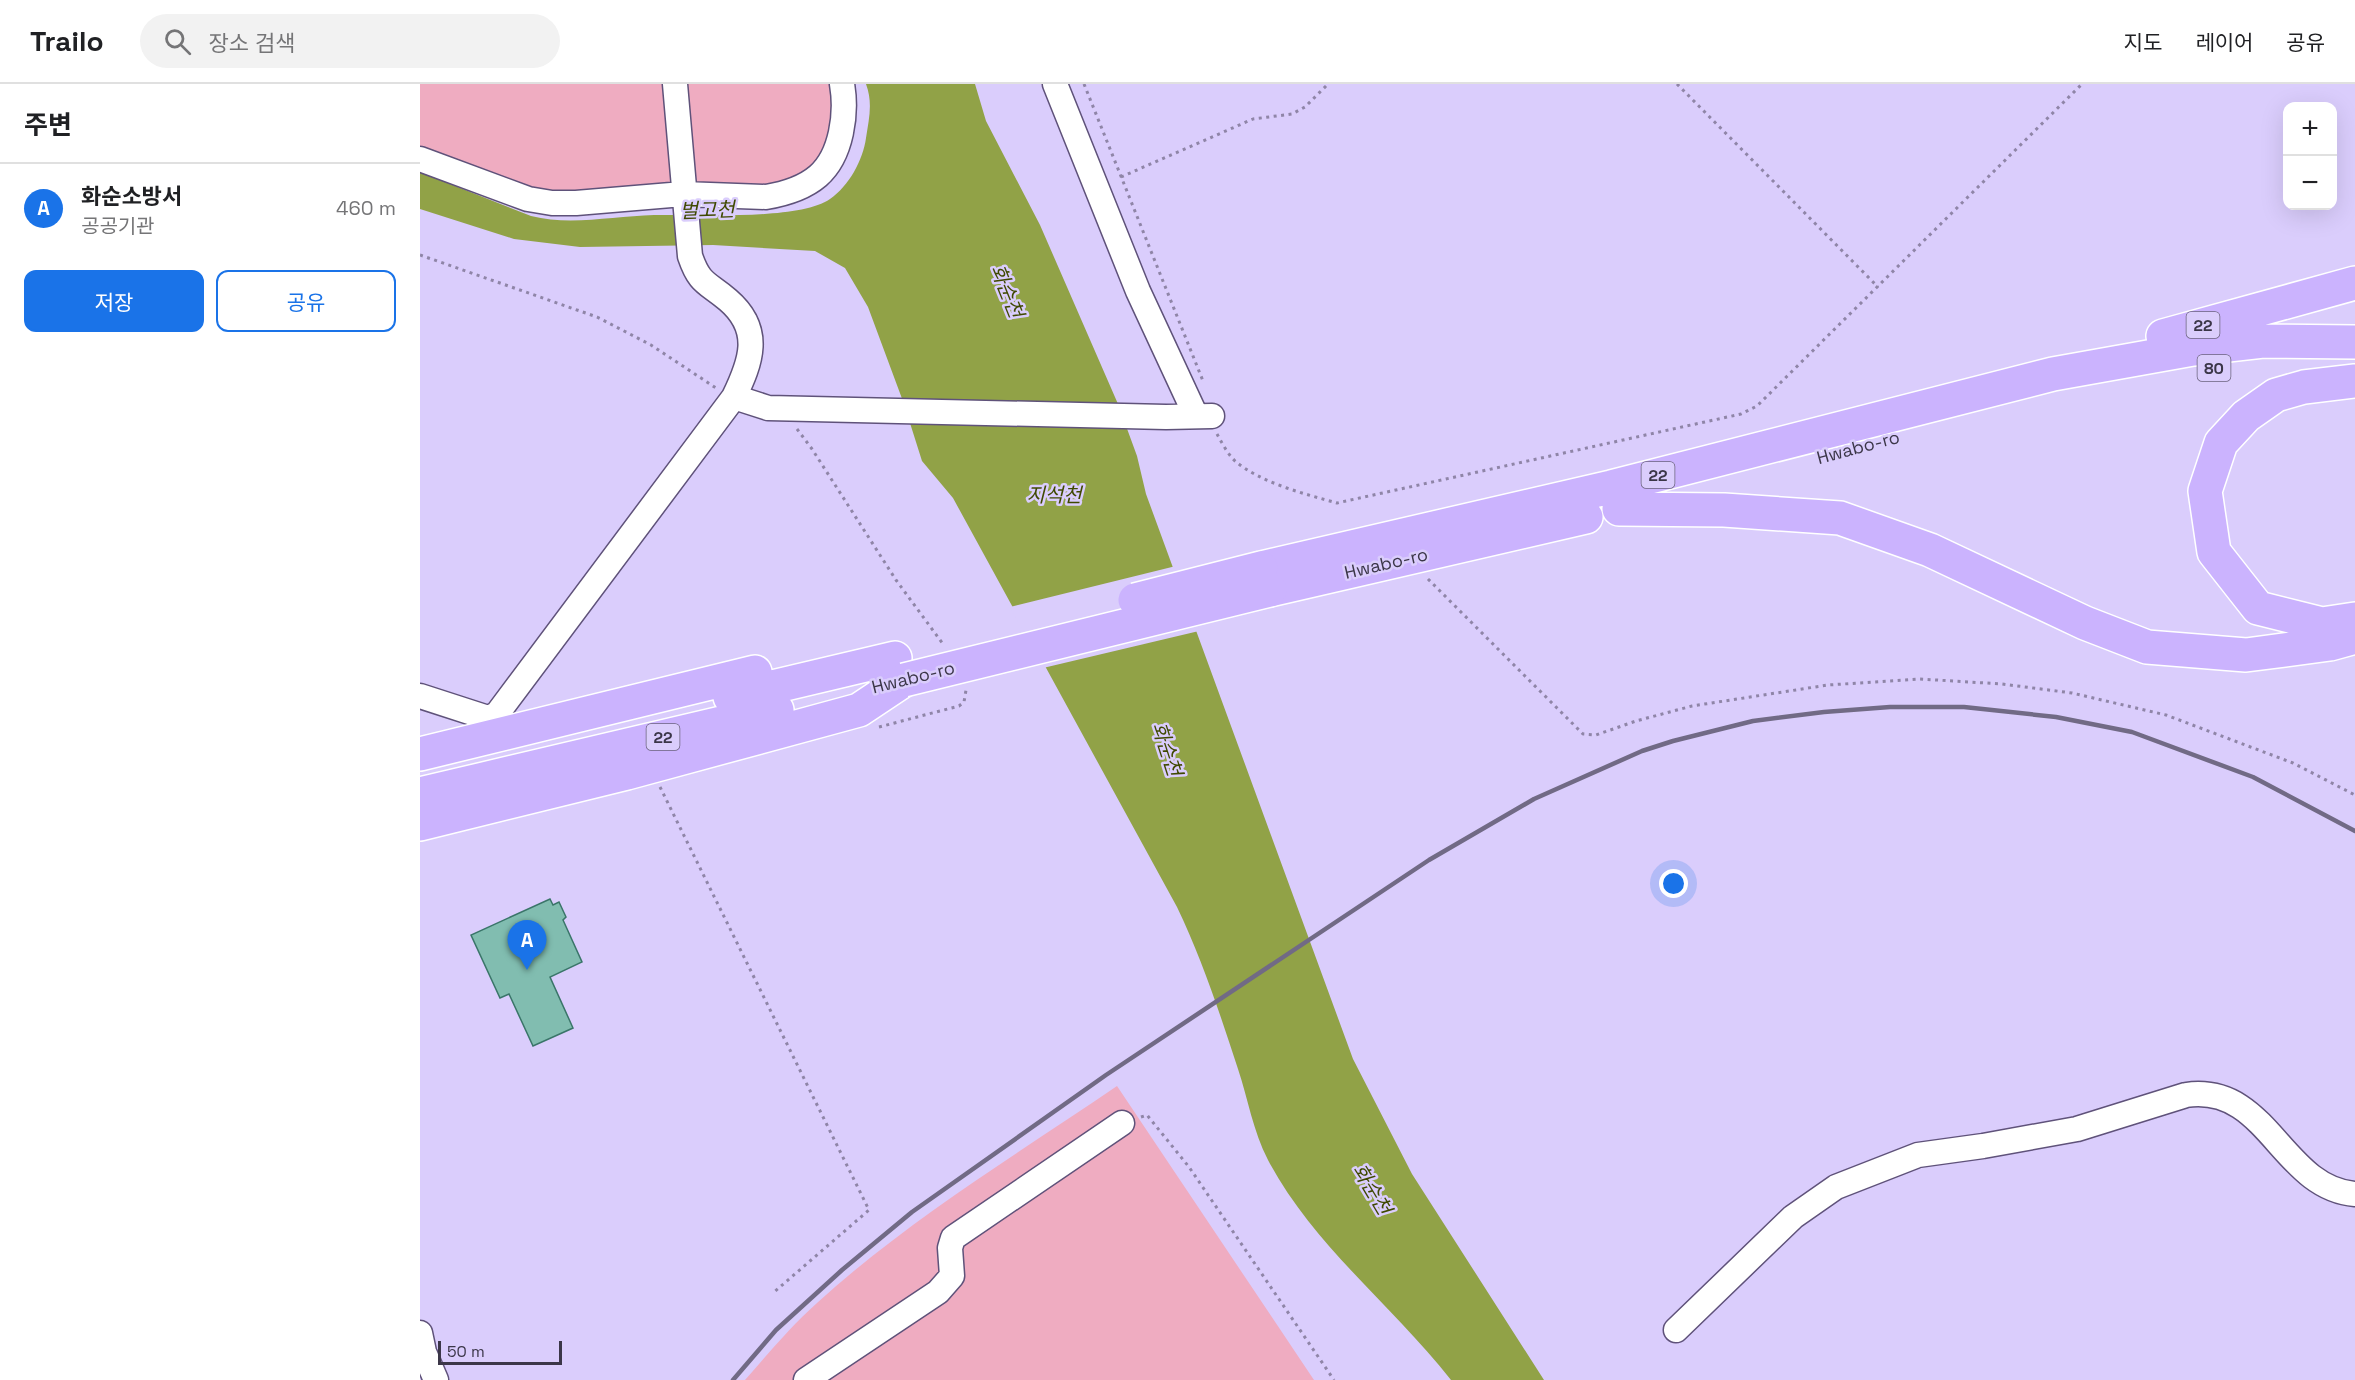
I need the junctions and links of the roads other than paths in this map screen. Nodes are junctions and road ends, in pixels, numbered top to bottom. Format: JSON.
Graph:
{"nodes":[{"id":1,"x":675,"y":84,"type":"edge"},
{"id":2,"x":842,"y":84,"type":"edge"},
{"id":3,"x":1055,"y":84,"type":"edge"},
{"id":4,"x":420,"y":159,"type":"edge"},
{"id":5,"x":684,"y":198,"type":"junction"},
{"id":6,"x":2355,"y":283,"type":"edge"},
{"id":7,"x":2355,"y":342,"type":"edge"},
{"id":8,"x":2355,"y":363,"type":"edge"},
{"id":9,"x":2355,"y":381,"type":"edge"},
{"id":10,"x":2064,"y":383,"type":"junction"},
{"id":11,"x":734,"y":397,"type":"junction"},
{"id":12,"x":1619,"y":509,"type":"junction"},
{"id":13,"x":1266,"y":579,"type":"junction"},
{"id":14,"x":2355,"y":619,"type":"edge"},
{"id":15,"x":2355,"y":637,"type":"edge"},
{"id":16,"x":900,"y":669,"type":"junction"},
{"id":17,"x":420,"y":696,"type":"edge"},
{"id":18,"x":420,"y":753,"type":"edge"},
{"id":19,"x":613,"y":777,"type":"junction"},
{"id":20,"x":656,"y":780,"type":"road end"},
{"id":21,"x":422,"y":805,"type":"edge"},
{"id":22,"x":1122,"y":1123,"type":"road end"},
{"id":23,"x":2355,"y":1194,"type":"edge"},
{"id":24,"x":1676,"y":1330,"type":"dead end"},
{"id":25,"x":420,"y":1334,"type":"edge"},
{"id":26,"x":436,"y":1380,"type":"edge"},
{"id":27,"x":806,"y":1380,"type":"edge"}],
"edges":[{"from":1,"to":5,"type":"street"},
{"from":2,"to":5,"type":"street"},
{"from":3,"to":11,"type":"street"},
{"from":4,"to":5,"type":"street"},
{"from":5,"to":11,"type":"street"},
{"from":6,"to":10,"type":"highway","number":"22"},
{"from":7,"to":10,"type":"highway","name":"Hwabo-ro"},
{"from":8,"to":10,"type":"highway","name":"Hwabo-ro","number":"80"},
{"from":9,"to":14,"type":"highway"},
{"from":10,"to":12,"type":"highway","name":"Hwabo-ro","number":"22"},
{"from":10,"to":13,"type":"highway","name":"Hwabo-ro","number":"22"},
{"from":11,"to":17,"type":"street"},
{"from":12,"to":13,"type":"highway","name":"Hwabo-ro","number":"22"},
{"from":12,"to":15,"type":"highway","number":"22"},
{"from":13,"to":16,"type":"highway","name":"Hwabo-ro","number":"22","bridge":true},
{"from":16,"to":18,"type":"highway"},
{"from":16,"to":19,"type":"highway"},
{"from":16,"to":21,"type":"highway","name":"Hwabo-ro","number":"22"},
{"from":19,"to":20,"type":"street"},
{"from":19,"to":21,"type":"highway"},
{"from":22,"to":27,"type":"street"},
{"from":23,"to":24,"type":"street"},
{"from":25,"to":26,"type":"street"}]}
